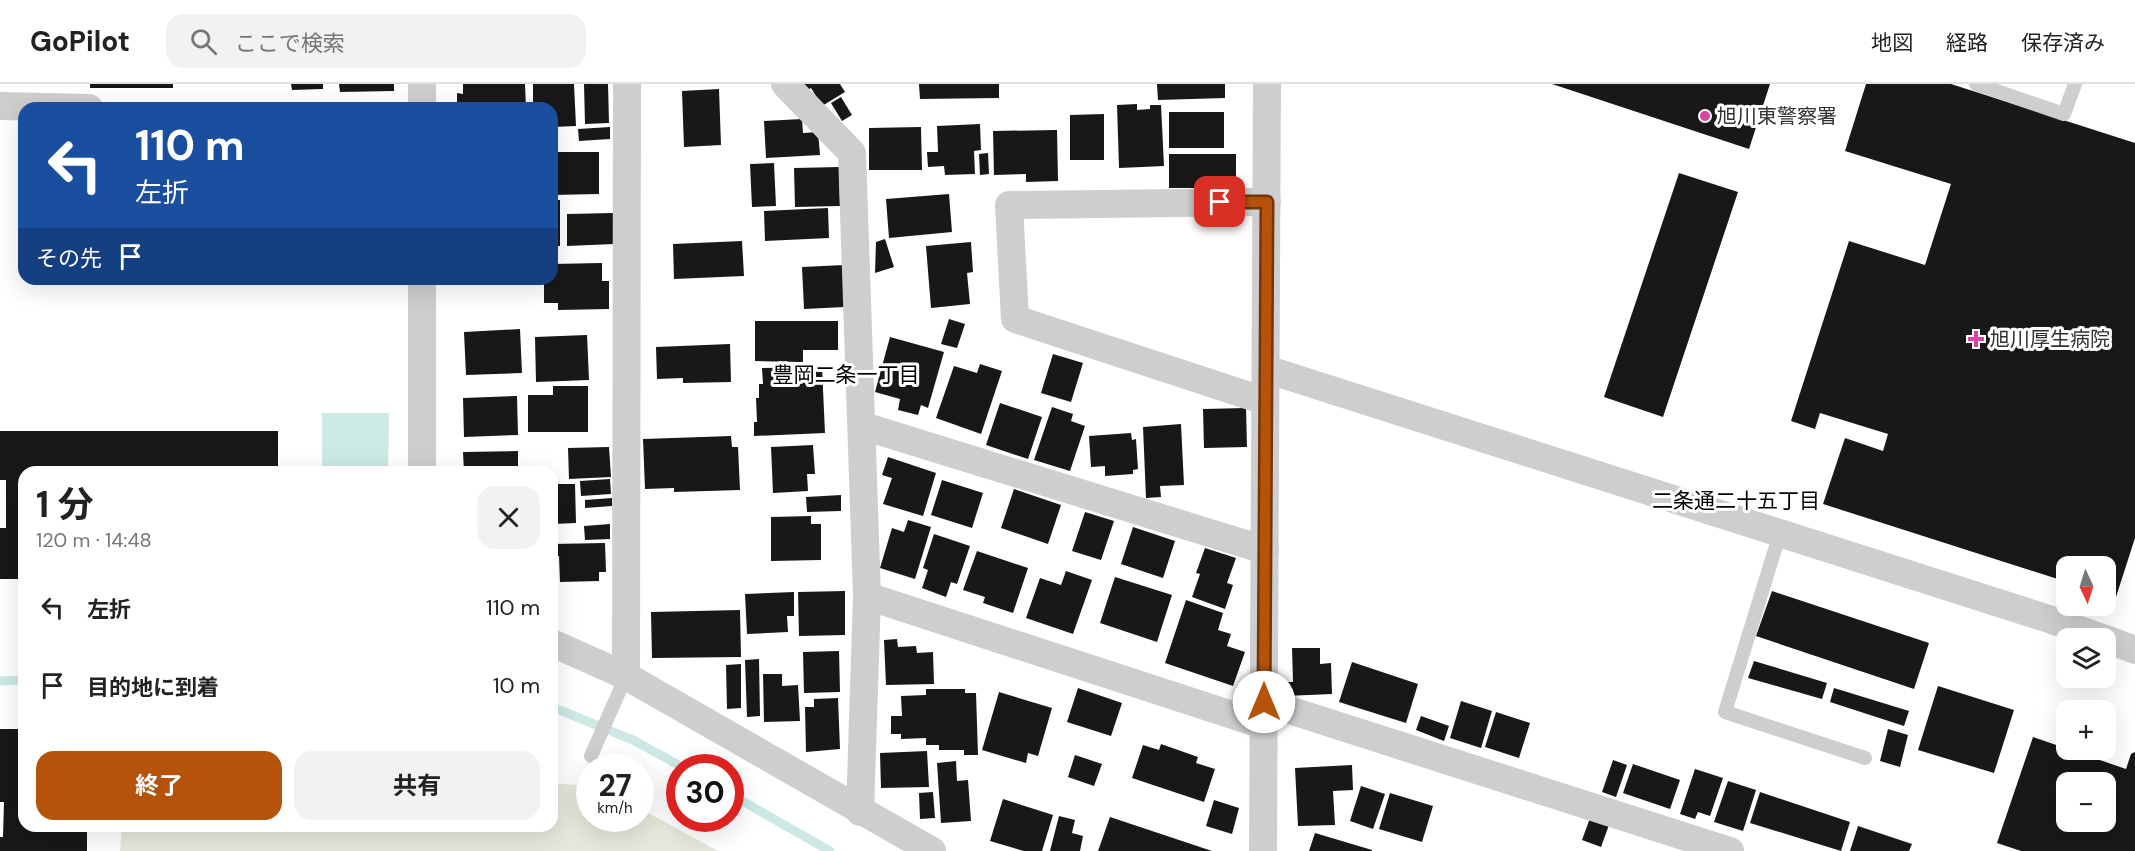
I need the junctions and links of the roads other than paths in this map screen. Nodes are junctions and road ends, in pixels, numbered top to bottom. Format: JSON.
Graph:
{"nodes":[{"id":1,"x":58,"y":84,"type":"edge"},
{"id":2,"x":422,"y":84,"type":"edge"},
{"id":3,"x":627,"y":84,"type":"edge"},
{"id":4,"x":785,"y":84,"type":"edge"},
{"id":5,"x":1267,"y":84,"type":"edge"},
{"id":6,"x":1976,"y":84,"type":"edge"},
{"id":7,"x":2075,"y":84,"type":"edge"},
{"id":8,"x":58,"y":102,"type":"edge"},
{"id":9,"x":422,"y":102,"type":"edge"},
{"id":10,"x":0,"y":106,"type":"edge"},
{"id":11,"x":18,"y":106,"type":"edge"},
{"id":12,"x":1267,"y":202,"type":"junction"},
{"id":13,"x":422,"y":285,"type":"edge"},
{"id":14,"x":1266,"y":369,"type":"junction"},
{"id":15,"x":1265,"y":400,"type":"junction"},
{"id":16,"x":863,"y":426,"type":"junction"},
{"id":17,"x":422,"y":466,"type":"edge"},
{"id":18,"x":1780,"y":533,"type":"junction"},
{"id":19,"x":1264,"y":550,"type":"junction"},
{"id":20,"x":867,"y":596,"type":"junction"},
{"id":21,"x":2122,"y":641,"type":"edge"},
{"id":22,"x":558,"y":647,"type":"edge"},
{"id":23,"x":622,"y":685,"type":"junction"},
{"id":24,"x":1263,"y":714,"type":"junction"},
{"id":25,"x":592,"y":754,"type":"edge"},
{"id":26,"x":1865,"y":758,"type":"dead end"},
{"id":27,"x":861,"y":812,"type":"junction"},
{"id":28,"x":932,"y":851,"type":"edge"},
{"id":29,"x":1263,"y":851,"type":"edge"},
{"id":30,"x":1730,"y":851,"type":"edge"}],
"edges":[{"from":1,"to":8,"type":"street"},
{"from":2,"to":9,"type":"street"},
{"from":3,"to":23,"type":"street"},
{"from":4,"to":16,"type":"street"},
{"from":5,"to":12,"type":"street"},
{"from":6,"to":7,"type":"lane"},
{"from":10,"to":11,"type":"street"},
{"from":12,"to":14,"type":"street"},
{"from":12,"to":15,"type":"street"},
{"from":13,"to":17,"type":"street"},
{"from":14,"to":15,"type":"street"},
{"from":14,"to":18,"type":"street"},
{"from":15,"to":19,"type":"street"},
{"from":16,"to":19,"type":"street"},
{"from":16,"to":20,"type":"street"},
{"from":18,"to":21,"type":"street"},
{"from":18,"to":26,"type":"lane"},
{"from":19,"to":24,"type":"street"},
{"from":20,"to":24,"type":"street"},
{"from":20,"to":27,"type":"street"},
{"from":22,"to":23,"type":"street"},
{"from":23,"to":25,"type":"lane"},
{"from":23,"to":27,"type":"street"},
{"from":24,"to":29,"type":"street"},
{"from":24,"to":30,"type":"street"},
{"from":27,"to":28,"type":"street"}]}
